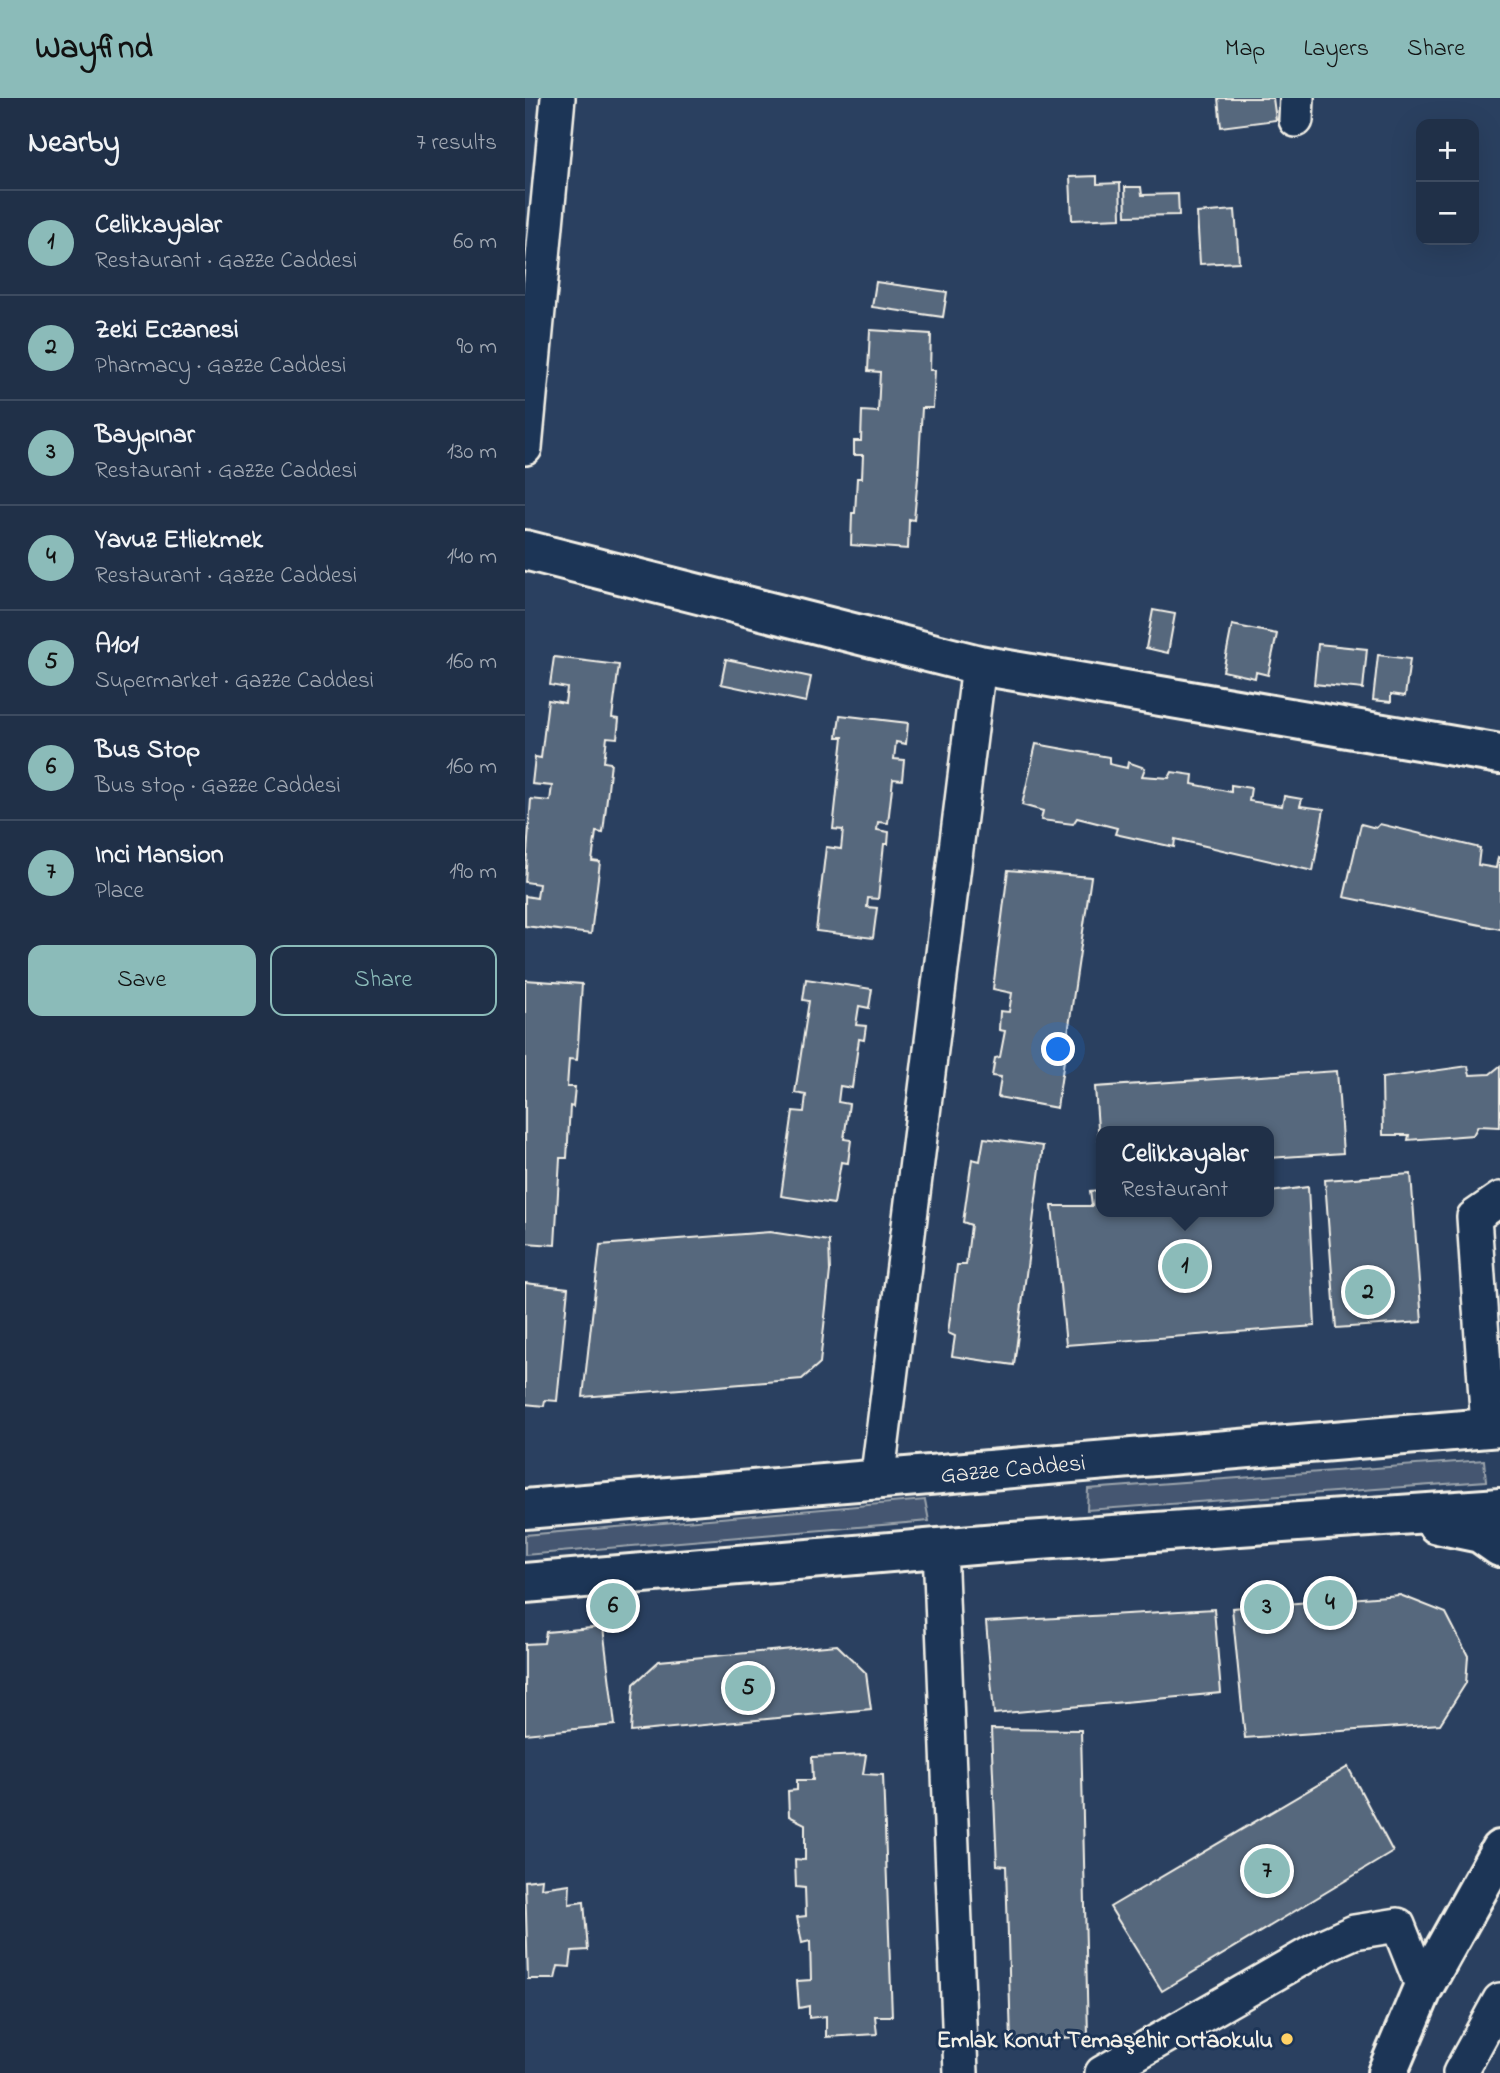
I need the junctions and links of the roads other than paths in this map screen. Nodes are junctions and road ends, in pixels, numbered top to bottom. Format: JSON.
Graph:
{"nodes":[{"id":1,"x":558,"y":98,"type":"edge"},
{"id":2,"x":525,"y":448,"type":"edge"},
{"id":3,"x":525,"y":550,"type":"edge"},
{"id":4,"x":979,"y":665,"type":"junction"},
{"id":5,"x":1500,"y":754,"type":"edge"},
{"id":6,"x":1500,"y":1199,"type":"edge"},
{"id":7,"x":1494,"y":1427,"type":"edge"},
{"id":8,"x":877,"y":1482,"type":"junction"},
{"id":9,"x":1500,"y":1508,"type":"edge"},
{"id":10,"x":525,"y":1509,"type":"edge"},
{"id":11,"x":1336,"y":1520,"type":"junction"},
{"id":12,"x":1500,"y":1547,"type":"edge"},
{"id":13,"x":940,"y":1548,"type":"junction"},
{"id":14,"x":525,"y":1583,"type":"edge"},
{"id":15,"x":1500,"y":1850,"type":"edge"},
{"id":16,"x":1423,"y":1988,"type":"junction"},
{"id":17,"x":1500,"y":2000,"type":"edge"},
{"id":18,"x":961,"y":2073,"type":"edge"},
{"id":19,"x":1102,"y":2073,"type":"edge"},
{"id":20,"x":1387,"y":2073,"type":"edge"},
{"id":21,"x":1460,"y":2073,"type":"edge"}],
"edges":[{"from":1,"to":2,"type":"street"},
{"from":3,"to":4,"type":"main road"},
{"from":4,"to":5,"type":"main road"},
{"from":4,"to":8,"type":"street"},
{"from":6,"to":7,"type":"street"},
{"from":7,"to":8,"type":"main road","name":"Gazze Caddesi"},
{"from":8,"to":10,"type":"main road","name":"Gazze Caddesi"},
{"from":9,"to":11,"type":"main road"},
{"from":11,"to":12,"type":"main road"},
{"from":11,"to":13,"type":"main road"},
{"from":13,"to":14,"type":"main road"},
{"from":13,"to":18,"type":"street"},
{"from":15,"to":16,"type":"main road"},
{"from":16,"to":19,"type":"street"},
{"from":16,"to":20,"type":"main road"},
{"from":17,"to":21,"type":"street"}]}
